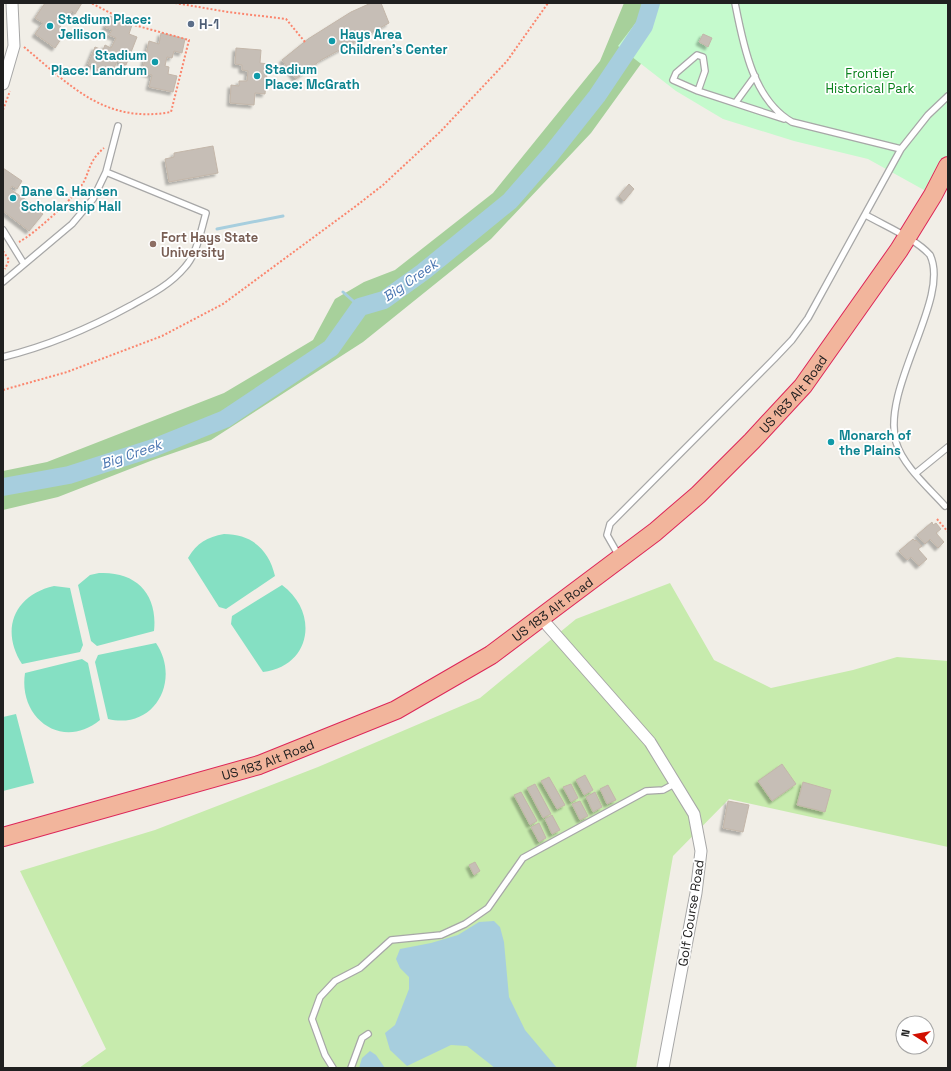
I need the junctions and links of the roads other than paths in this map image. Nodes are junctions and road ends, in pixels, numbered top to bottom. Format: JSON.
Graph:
{"nodes":[{"id":1,"x":12,"y":3,"type":"edge"},
{"id":2,"x":735,"y":3,"type":"edge"},
{"id":3,"x":755,"y":76,"type":"junction"},
{"id":4,"x":3,"y":84,"type":"edge"},
{"id":5,"x":698,"y":91,"type":"junction"},
{"id":6,"x":948,"y":96,"type":"edge"},
{"id":7,"x":736,"y":102,"type":"junction"},
{"id":8,"x":792,"y":122,"type":"junction"},
{"id":9,"x":118,"y":126,"type":"dead end"},
{"id":10,"x":901,"y":149,"type":"junction"},
{"id":11,"x":948,"y":166,"type":"edge"},
{"id":12,"x":106,"y":172,"type":"junction"},
{"id":13,"x":866,"y":215,"type":"junction"},
{"id":14,"x":3,"y":230,"type":"edge"},
{"id":15,"x":907,"y":238,"type":"junction"},
{"id":16,"x":24,"y":264,"type":"junction"},
{"id":17,"x":3,"y":282,"type":"edge"},
{"id":18,"x":3,"y":357,"type":"edge"},
{"id":19,"x":948,"y":447,"type":"edge"},
{"id":20,"x":916,"y":473,"type":"junction"},
{"id":21,"x":946,"y":506,"type":"dead end"},
{"id":22,"x":620,"y":558,"type":"junction"},
{"id":23,"x":541,"y":618,"type":"junction"},
{"id":24,"x":676,"y":783,"type":"junction"},
{"id":25,"x":3,"y":837,"type":"edge"},
{"id":26,"x":368,"y":1034,"type":"dead end"},
{"id":27,"x":333,"y":1068,"type":"edge"},
{"id":28,"x":351,"y":1068,"type":"edge"},
{"id":29,"x":663,"y":1068,"type":"edge"}],
"edges":[{"from":1,"to":4,"type":"street"},
{"from":2,"to":3,"type":"lane"},
{"from":3,"to":7,"type":"lane"},
{"from":3,"to":8,"type":"lane"},
{"from":5,"to":5,"type":"lane"},
{"from":5,"to":7,"type":"lane"},
{"from":6,"to":10,"type":"lane"},
{"from":7,"to":8,"type":"lane"},
{"from":8,"to":10,"type":"lane"},
{"from":9,"to":12,"type":"lane"},
{"from":10,"to":13,"type":"lane"},
{"from":11,"to":15,"type":"highway","name":"US 183 Alt Road"},
{"from":12,"to":16,"type":"lane"},
{"from":12,"to":18,"type":"lane"},
{"from":13,"to":15,"type":"lane"},
{"from":13,"to":22,"type":"lane"},
{"from":14,"to":16,"type":"lane"},
{"from":15,"to":20,"type":"lane"},
{"from":15,"to":22,"type":"highway","name":"US 183 Alt Road"},
{"from":16,"to":17,"type":"lane"},
{"from":19,"to":20,"type":"lane"},
{"from":20,"to":21,"type":"lane"},
{"from":22,"to":23,"type":"highway","name":"US 183 Alt Road"},
{"from":23,"to":24,"type":"street","name":"Golf Course Road"},
{"from":23,"to":25,"type":"highway","name":"US 183 Alt Road"},
{"from":24,"to":27,"type":"lane"},
{"from":24,"to":29,"type":"street","name":"Golf Course Road"},
{"from":26,"to":28,"type":"lane"}]}
